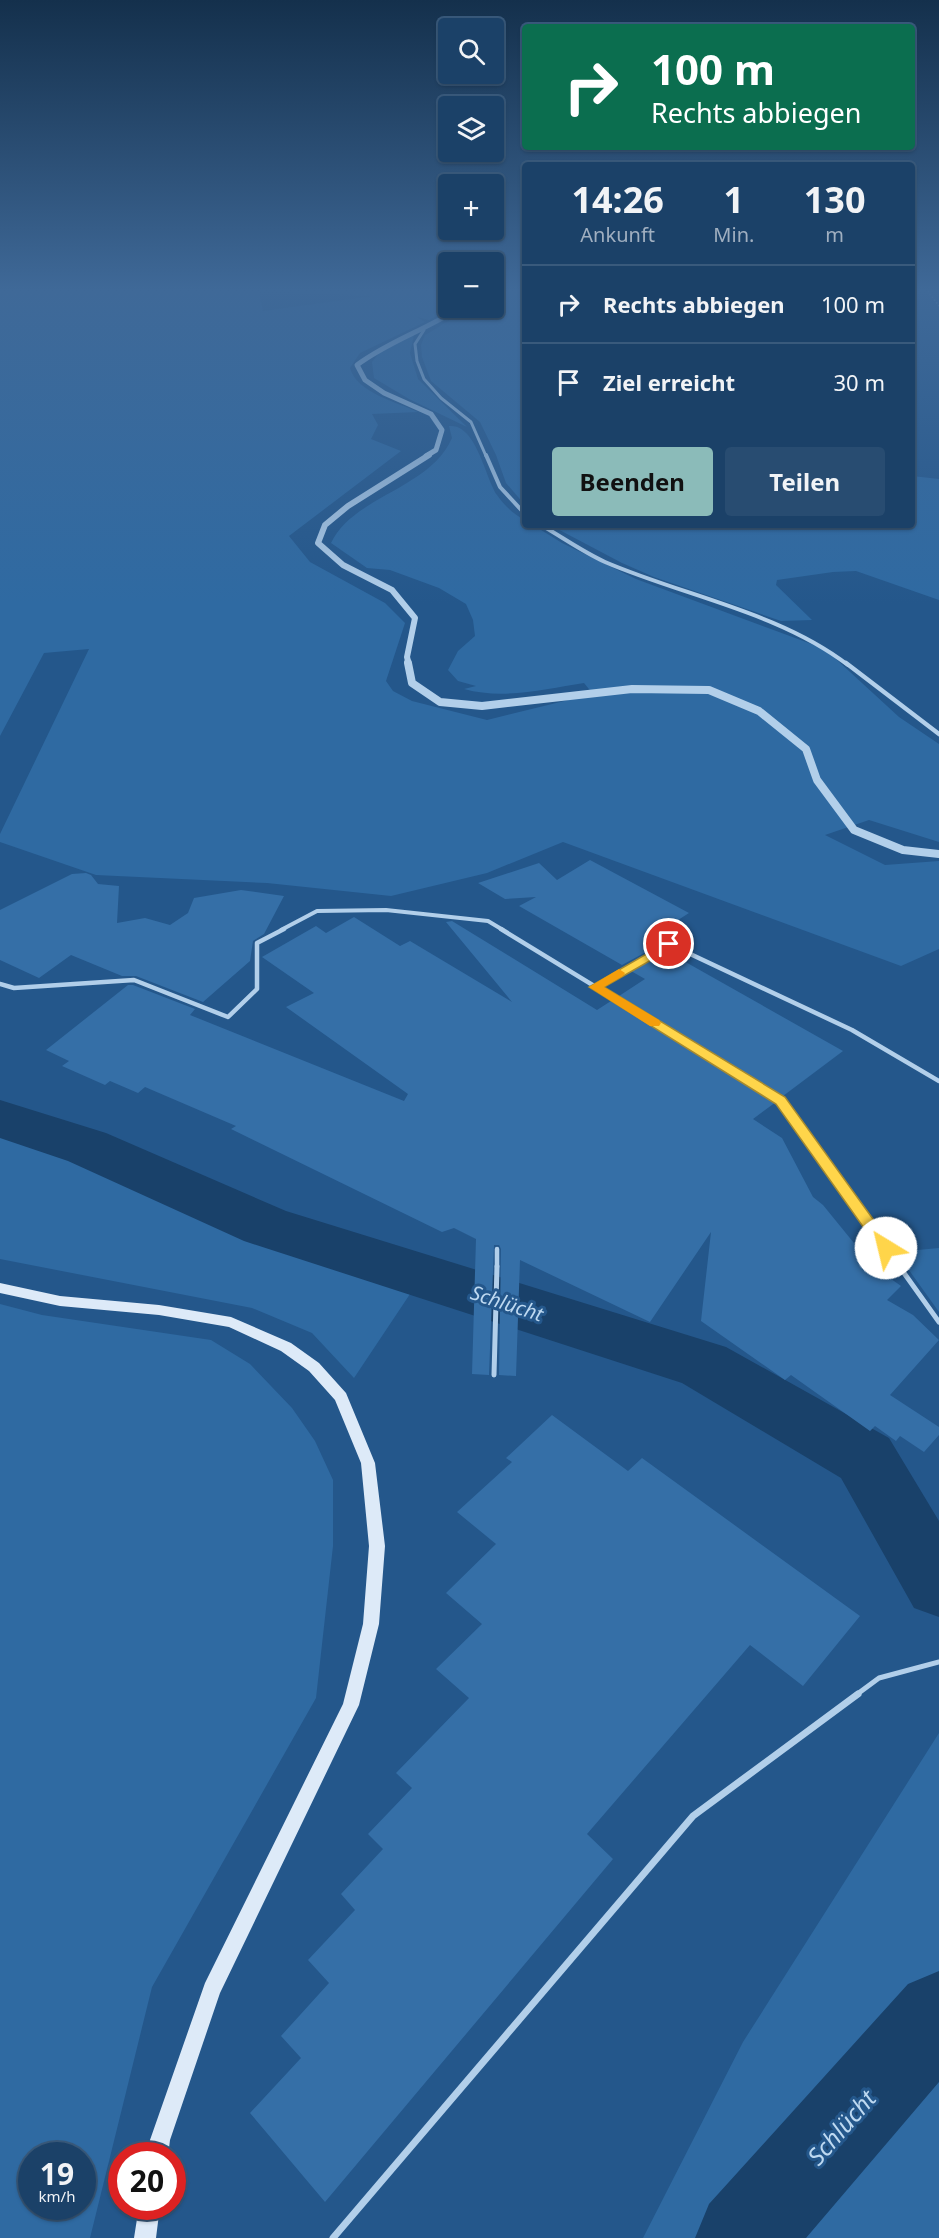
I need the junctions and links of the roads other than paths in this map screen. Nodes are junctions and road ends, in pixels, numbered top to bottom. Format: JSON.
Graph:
{"nodes":[{"id":1,"x":389,"y":395,"type":"edge"},
{"id":2,"x":439,"y":395,"type":"edge"},
{"id":3,"x":522,"y":511,"type":"edge"},
{"id":4,"x":546,"y":528,"type":"edge"},
{"id":5,"x":939,"y":735,"type":"edge"},
{"id":6,"x":939,"y":854,"type":"edge"},
{"id":7,"x":0,"y":984,"type":"edge"},
{"id":8,"x":595,"y":987,"type":"junction"},
{"id":9,"x":939,"y":1081,"type":"edge"},
{"id":10,"x":497,"y":1249,"type":"dead end"},
{"id":11,"x":0,"y":1288,"type":"edge"},
{"id":12,"x":939,"y":1322,"type":"edge"},
{"id":13,"x":494,"y":1375,"type":"dead end"},
{"id":14,"x":939,"y":1662,"type":"edge"},
{"id":15,"x":160,"y":2142,"type":"edge"},
{"id":16,"x":148,"y":2220,"type":"edge"},
{"id":17,"x":145,"y":2238,"type":"edge"},
{"id":18,"x":333,"y":2238,"type":"edge"}],
"edges":[{"from":1,"to":6,"type":"street"},
{"from":2,"to":3,"type":"street"},
{"from":4,"to":5,"type":"street"},
{"from":7,"to":8,"type":"lane"},
{"from":8,"to":9,"type":"lane"},
{"from":8,"to":12,"type":"lane"},
{"from":10,"to":13,"type":"lane"},
{"from":11,"to":15,"type":"main road"},
{"from":14,"to":18,"type":"lane"},
{"from":16,"to":17,"type":"main road"}]}
